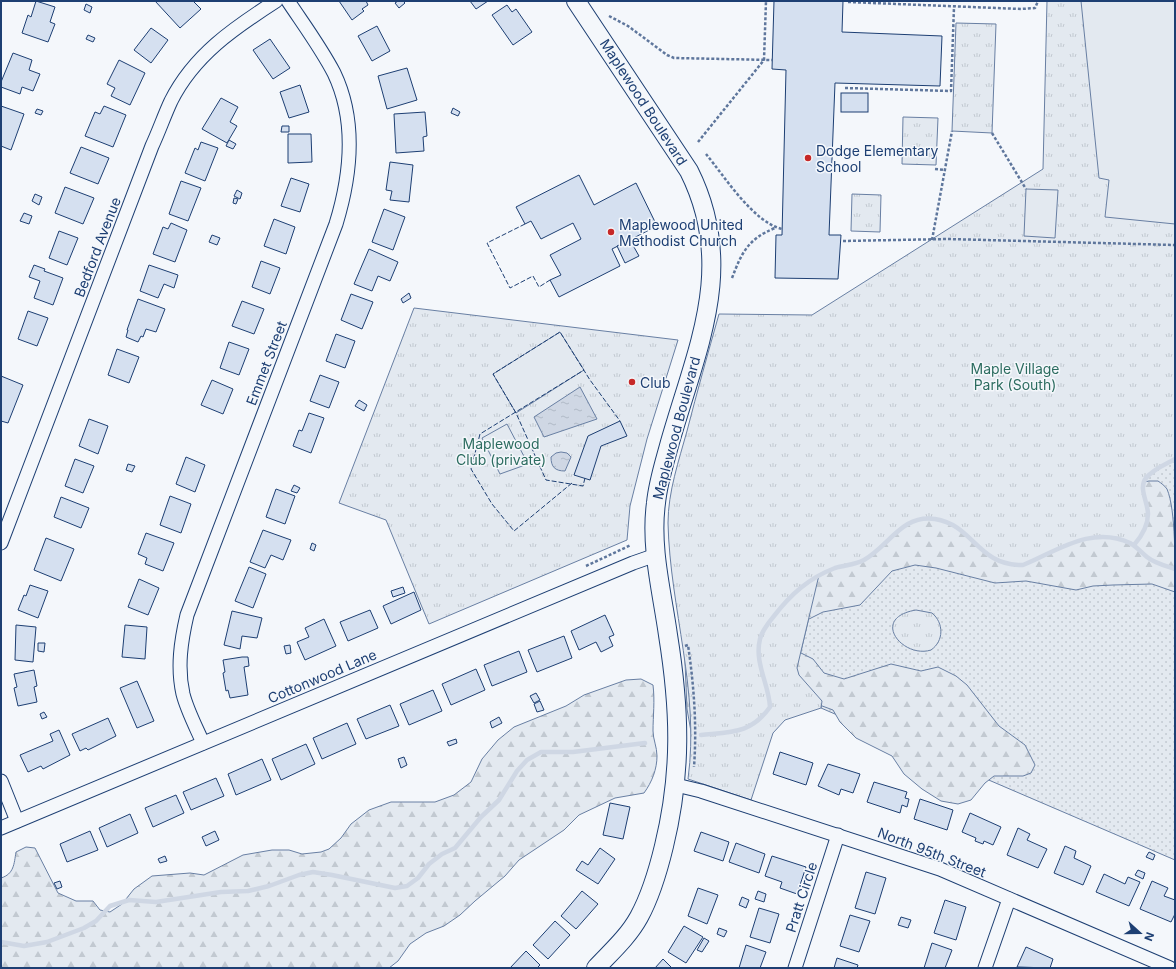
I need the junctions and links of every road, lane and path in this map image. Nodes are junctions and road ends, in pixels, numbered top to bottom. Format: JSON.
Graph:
{"nodes":[{"id":1,"x":276,"y":1,"type":"edge"},
{"id":2,"x":288,"y":1,"type":"edge"},
{"id":3,"x":576,"y":1,"type":"edge"},
{"id":4,"x":766,"y":1,"type":"edge"},
{"id":5,"x":1038,"y":1,"type":"edge"},
{"id":6,"x":848,"y":2,"type":"edge"},
{"id":7,"x":954,"y":7,"type":"junction"},
{"id":8,"x":609,"y":16,"type":"dead end"},
{"id":9,"x":764,"y":60,"type":"junction"},
{"id":10,"x":772,"y":60,"type":"dead end"},
{"id":11,"x":845,"y":88,"type":"dead end"},
{"id":12,"x":952,"y":131,"type":"dead end"},
{"id":13,"x":992,"y":133,"type":"dead end"},
{"id":14,"x":698,"y":142,"type":"dead end"},
{"id":15,"x":706,"y":154,"type":"dead end"},
{"id":16,"x":935,"y":170,"type":"dead end"},
{"id":17,"x":945,"y":170,"type":"junction"},
{"id":18,"x":1026,"y":189,"type":"dead end"},
{"id":19,"x":775,"y":228,"type":"junction"},
{"id":20,"x":782,"y":229,"type":"dead end"},
{"id":21,"x":932,"y":240,"type":"junction"},
{"id":22,"x":843,"y":241,"type":"dead end"},
{"id":23,"x":1175,"y":245,"type":"edge"},
{"id":24,"x":732,"y":278,"type":"dead end"},
{"id":25,"x":1,"y":543,"type":"edge"},
{"id":26,"x":656,"y":555,"type":"junction"},
{"id":27,"x":203,"y":743,"type":"junction"},
{"id":28,"x":1,"y":782,"type":"edge"},
{"id":29,"x":676,"y":785,"type":"junction"},
{"id":30,"x":17,"y":821,"type":"junction"},
{"id":31,"x":1,"y":828,"type":"edge"},
{"id":32,"x":838,"y":835,"type":"junction"},
{"id":33,"x":1008,"y":899,"type":"junction"},
{"id":34,"x":596,"y":968,"type":"edge"},
{"id":35,"x":795,"y":968,"type":"edge"},
{"id":36,"x":985,"y":968,"type":"edge"},
{"id":37,"x":1170,"y":968,"type":"edge"}],
"edges":[{"from":1,"to":25,"type":"street","name":"Bedford Avenue"},
{"from":2,"to":27,"type":"street","name":"Emmet Street"},
{"from":3,"to":26,"type":"street","name":"Maplewood Boulevard"},
{"from":4,"to":9,"type":"path"},
{"from":5,"to":7,"type":"path"},
{"from":6,"to":7,"type":"path"},
{"from":7,"to":11,"type":"path"},
{"from":8,"to":9,"type":"path"},
{"from":9,"to":10,"type":"path"},
{"from":9,"to":14,"type":"path"},
{"from":12,"to":17,"type":"path"},
{"from":13,"to":18,"type":"path"},
{"from":15,"to":19,"type":"path"},
{"from":16,"to":17,"type":"path"},
{"from":17,"to":21,"type":"path"},
{"from":19,"to":20,"type":"path"},
{"from":19,"to":24,"type":"path"},
{"from":21,"to":22,"type":"path"},
{"from":21,"to":23,"type":"path"},
{"from":26,"to":27,"type":"street","name":"Cottonwood Lane"},
{"from":26,"to":29,"type":"street","name":"Maplewood Boulevard"},
{"from":27,"to":30,"type":"street","name":"Cottonwood Lane"},
{"from":28,"to":30,"type":"street"},
{"from":29,"to":32,"type":"street","name":"North 95th Street"},
{"from":29,"to":34,"type":"street","name":"Maplewood Boulevard"},
{"from":30,"to":31,"type":"street","name":"Cottonwood Lane"},
{"from":32,"to":33,"type":"street","name":"North 95th Street"},
{"from":32,"to":35,"type":"street","name":"Pratt Circle"},
{"from":33,"to":36,"type":"street"},
{"from":33,"to":37,"type":"street","name":"North 95th Street"}]}
